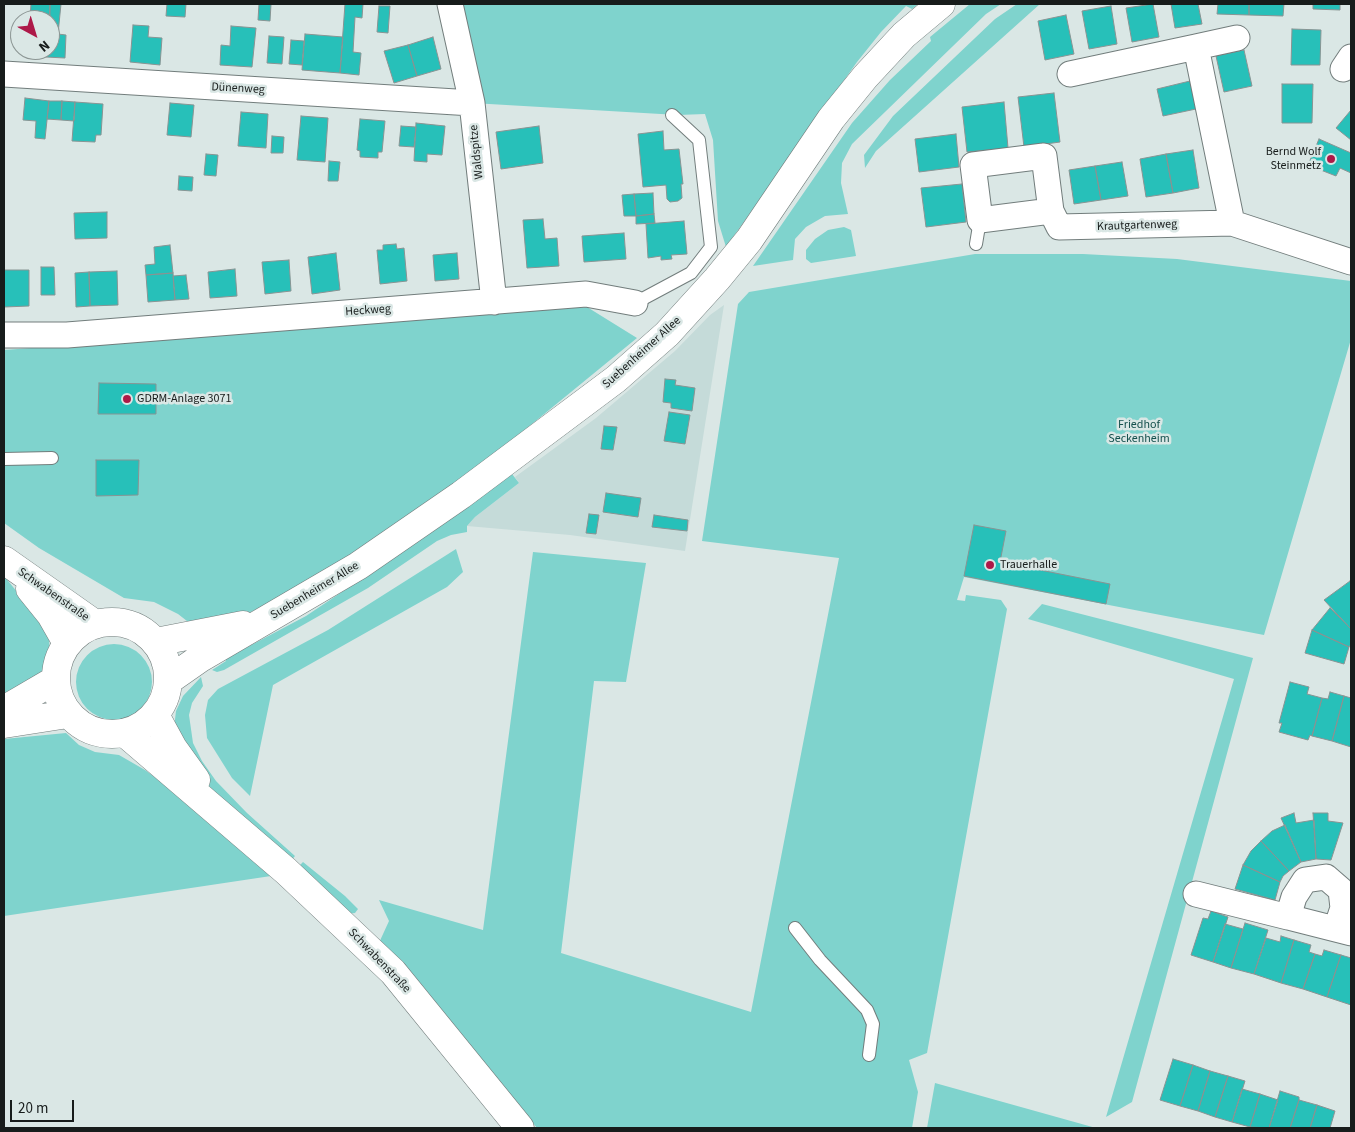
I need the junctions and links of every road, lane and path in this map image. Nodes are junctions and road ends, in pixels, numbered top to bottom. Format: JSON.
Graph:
{"nodes":[{"id":1,"x":450,"y":4,"type":"edge"},
{"id":2,"x":941,"y":4,"type":"edge"},
{"id":3,"x":1237,"y":38,"type":"dead end"},
{"id":4,"x":1196,"y":47,"type":"junction"},
{"id":5,"x":4,"y":74,"type":"edge"},
{"id":6,"x":1070,"y":74,"type":"dead end"},
{"id":7,"x":472,"y":103,"type":"junction"},
{"id":8,"x":672,"y":115,"type":"dead end"},
{"id":9,"x":1051,"y":211,"type":"junction"},
{"id":10,"x":1232,"y":223,"type":"junction"},
{"id":11,"x":1351,"y":262,"type":"edge"},
{"id":12,"x":494,"y":302,"type":"junction"},
{"id":13,"x":635,"y":302,"type":"joint"},
{"id":14,"x":4,"y":336,"type":"edge"},
{"id":15,"x":52,"y":458,"type":"dead end"},
{"id":16,"x":4,"y":460,"type":"edge"},
{"id":17,"x":7,"y":563,"type":"edge"},
{"id":18,"x":266,"y":620,"type":"junction"},
{"id":19,"x":95,"y":624,"type":"junction"},
{"id":20,"x":156,"y":642,"type":"junction"},
{"id":21,"x":67,"y":643,"type":"junction"},
{"id":22,"x":55,"y":680,"type":"junction"},
{"id":23,"x":169,"y":680,"type":"junction"},
{"id":24,"x":4,"y":710,"type":"edge"},
{"id":25,"x":68,"y":714,"type":"junction"},
{"id":26,"x":155,"y":715,"type":"junction"},
{"id":27,"x":4,"y":724,"type":"edge"},
{"id":28,"x":125,"y":734,"type":"junction"},
{"id":29,"x":218,"y":812,"type":"junction"},
{"id":30,"x":1196,"y":894,"type":"dead end"},
{"id":31,"x":1288,"y":917,"type":"junction"},
{"id":32,"x":795,"y":928,"type":"dead end"},
{"id":33,"x":1344,"y":931,"type":"edge"},
{"id":34,"x":870,"y":1055,"type":"dead end"},
{"id":35,"x":520,"y":1128,"type":"edge"}],
"edges":[{"from":1,"to":7,"type":"street","name":"Waldspitze"},
{"from":2,"to":18,"type":"main road","name":"Suebenheimer Allee"},
{"from":3,"to":4,"type":"street"},
{"from":4,"to":6,"type":"street"},
{"from":4,"to":10,"type":"street"},
{"from":5,"to":7,"type":"street","name":"Dünenweg"},
{"from":7,"to":12,"type":"street","name":"Waldspitze"},
{"from":8,"to":13,"type":"lane","name":"Heckweg"},
{"from":9,"to":9,"type":"street"},
{"from":9,"to":10,"type":"street","name":"Krautgartenweg"},
{"from":10,"to":11,"type":"street","name":"Krautgartenweg"},
{"from":12,"to":13,"type":"street","name":"Heckweg"},
{"from":12,"to":14,"type":"street","name":"Heckweg"},
{"from":15,"to":16,"type":"lane"},
{"from":17,"to":19,"type":"main road","name":"Schwabenstraße"},
{"from":17,"to":21,"type":"main road","name":"Schwabenstraße"},
{"from":18,"to":20,"type":"main road","name":"Suebenheimer Allee"},
{"from":18,"to":23,"type":"main road","name":"Suebenheimer Allee"},
{"from":19,"to":20,"type":"main road"},
{"from":19,"to":21,"type":"main road"},
{"from":20,"to":23,"type":"main road"},
{"from":21,"to":22,"type":"main road"},
{"from":22,"to":24,"type":"main road"},
{"from":22,"to":25,"type":"main road"},
{"from":23,"to":26,"type":"main road"},
{"from":25,"to":27,"type":"main road"},
{"from":25,"to":28,"type":"main road"},
{"from":26,"to":28,"type":"main road"},
{"from":26,"to":29,"type":"main road","name":"Schwabenstraße"},
{"from":28,"to":29,"type":"main road","name":"Schwabenstraße"},
{"from":29,"to":35,"type":"main road","name":"Schwabenstraße"},
{"from":30,"to":31,"type":"street"},
{"from":31,"to":33,"type":"street"},
{"from":31,"to":33,"type":"street"},
{"from":32,"to":34,"type":"lane"}]}
